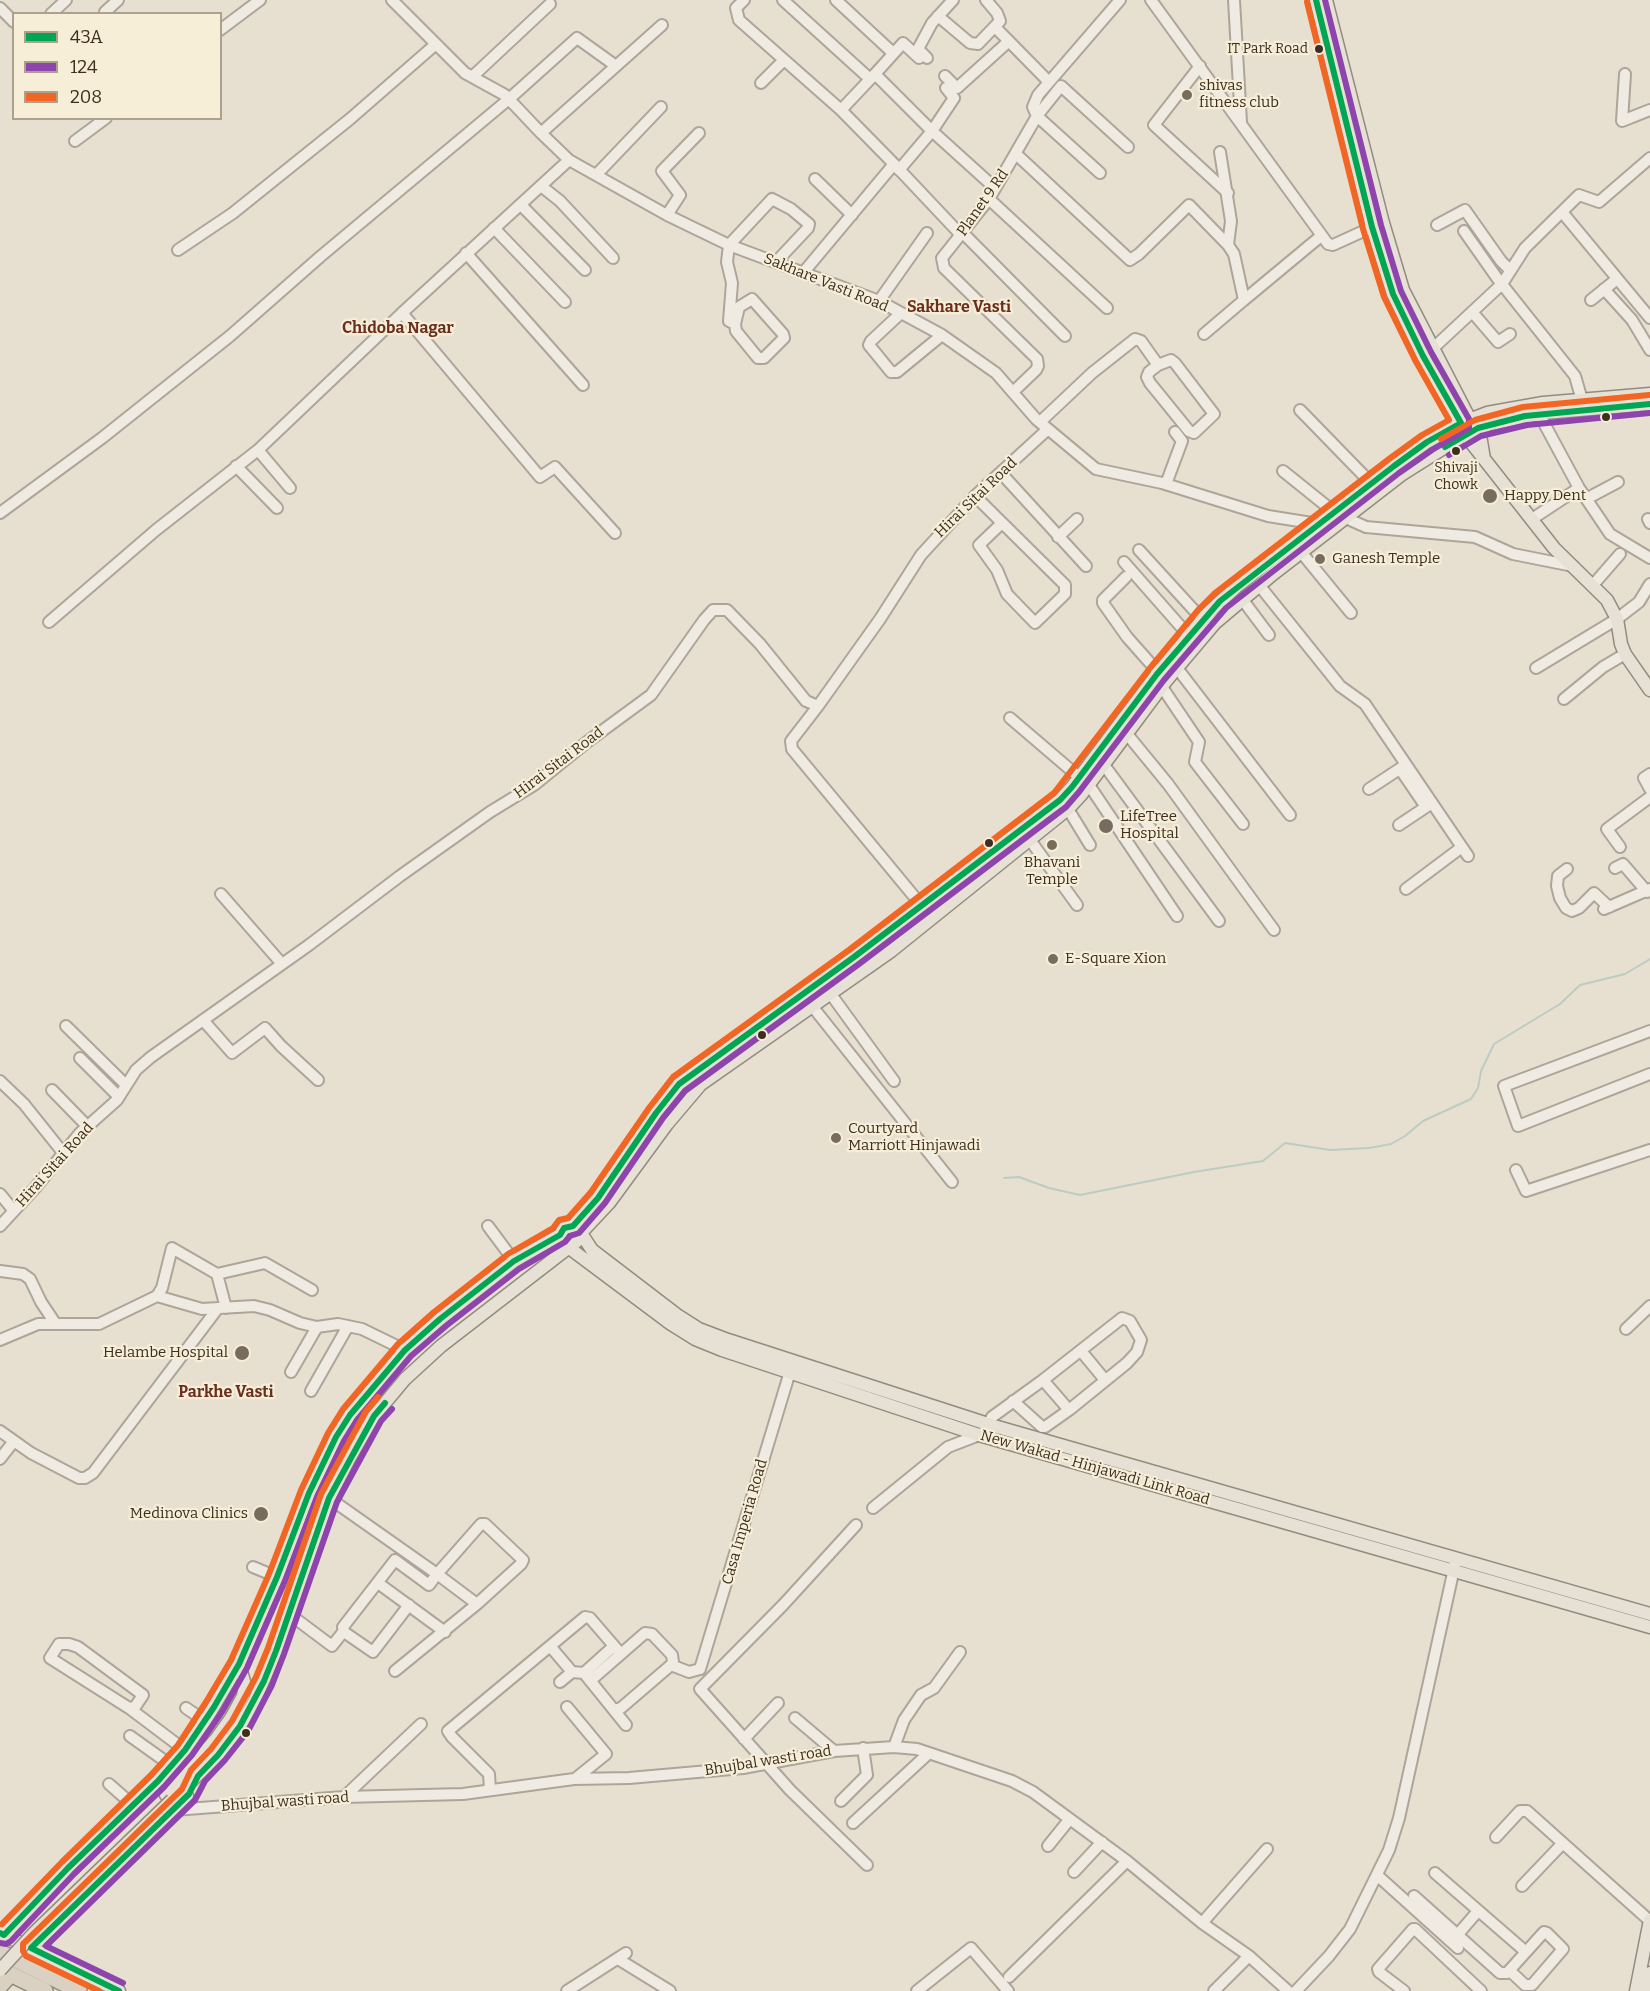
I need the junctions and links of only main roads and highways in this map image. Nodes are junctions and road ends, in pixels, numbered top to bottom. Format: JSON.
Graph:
{"nodes":[{"id":1,"x":1316,"y":0,"type":"edge"},
{"id":2,"x":1326,"y":0,"type":"edge"},
{"id":3,"x":1377,"y":225,"type":"junction"},
{"id":4,"x":1650,"y":394,"type":"edge"},
{"id":5,"x":1650,"y":404,"type":"edge"},
{"id":6,"x":1468,"y":427,"type":"junction"},
{"id":7,"x":1322,"y":529,"type":"junction"},
{"id":8,"x":1650,"y":690,"type":"edge"},
{"id":9,"x":1084,"y":781,"type":"junction"},
{"id":10,"x":577,"y":1230,"type":"junction"},
{"id":11,"x":560,"y":1235,"type":"junction"},
{"id":12,"x":569,"y":1246,"type":"junction"},
{"id":13,"x":359,"y":1405,"type":"junction"},
{"id":14,"x":374,"y":1416,"type":"junction"},
{"id":15,"x":986,"y":1431,"type":"junction"},
{"id":16,"x":1558,"y":1593,"type":"junction"},
{"id":17,"x":1650,"y":1614,"type":"edge"},
{"id":18,"x":1650,"y":1626,"type":"edge"},
{"id":19,"x":239,"y":1664,"type":"junction"},
{"id":20,"x":170,"y":1802,"type":"junction"},
{"id":21,"x":1650,"y":1920,"type":"edge"},
{"id":22,"x":51,"y":1928,"type":"junction"},
{"id":23,"x":2,"y":1934,"type":"edge"},
{"id":24,"x":31,"y":1948,"type":"junction"},
{"id":25,"x":0,"y":1952,"type":"edge"},
{"id":26,"x":51,"y":1958,"type":"junction"},
{"id":27,"x":0,"y":1960,"type":"edge"},
{"id":28,"x":1650,"y":1973,"type":"edge"},
{"id":29,"x":2,"y":1978,"type":"edge"},
{"id":30,"x":6,"y":1991,"type":"edge"},
{"id":31,"x":45,"y":1991,"type":"edge"},
{"id":32,"x":79,"y":1991,"type":"edge"},
{"id":33,"x":119,"y":1991,"type":"edge"},
{"id":34,"x":1635,"y":1991,"type":"edge"},
{"id":35,"x":1647,"y":1991,"type":"edge"}],
"edges":[{"from":1,"to":3,"type":"main road"},
{"from":2,"to":3,"type":"main road"},
{"from":3,"to":6,"type":"main road"},
{"from":4,"to":6,"type":"main road"},
{"from":5,"to":6,"type":"main road"},
{"from":6,"to":7,"type":"main road"},
{"from":6,"to":7,"type":"main road"},
{"from":6,"to":8,"type":"main road"},
{"from":7,"to":9,"type":"main road"},
{"from":7,"to":9,"type":"main road"},
{"from":9,"to":10,"type":"main road"},
{"from":9,"to":10,"type":"main road"},
{"from":10,"to":11,"type":"main road"},
{"from":10,"to":12,"type":"main road"},
{"from":10,"to":15,"type":"main road","name":"New Wakad - Hinjawadi Link Road"},
{"from":11,"to":12,"type":"main road"},
{"from":11,"to":13,"type":"main road"},
{"from":12,"to":14,"type":"main road"},
{"from":12,"to":15,"type":"main road","name":"New Wakad - Hinjawadi Link Road"},
{"from":13,"to":14,"type":"main road"},
{"from":13,"to":19,"type":"main road"},
{"from":14,"to":20,"type":"main road"},
{"from":15,"to":16,"type":"main road","name":"New Wakad - Hinjawadi Link Road"},
{"from":16,"to":17,"type":"main road","name":"New Wakad - Hinjawadi Link Road"},
{"from":16,"to":18,"type":"main road","name":"New Wakad - Hinjawadi Link Road"},
{"from":19,"to":20,"type":"main road"},
{"from":19,"to":23,"type":"main road"},
{"from":20,"to":22,"type":"main road"},
{"from":20,"to":27,"type":"main road"},
{"from":20,"to":29,"type":"main road","bridge":true},
{"from":21,"to":34,"type":"main road"},
{"from":22,"to":24,"type":"main road"},
{"from":22,"to":26,"type":"main road"},
{"from":23,"to":24,"type":"main road"},
{"from":24,"to":26,"type":"main road"},
{"from":25,"to":32,"type":"highway"},
{"from":26,"to":33,"type":"main road"},
{"from":28,"to":35,"type":"main road"},
{"from":29,"to":30,"type":"main road"},
{"from":29,"to":31,"type":"highway"}]}
